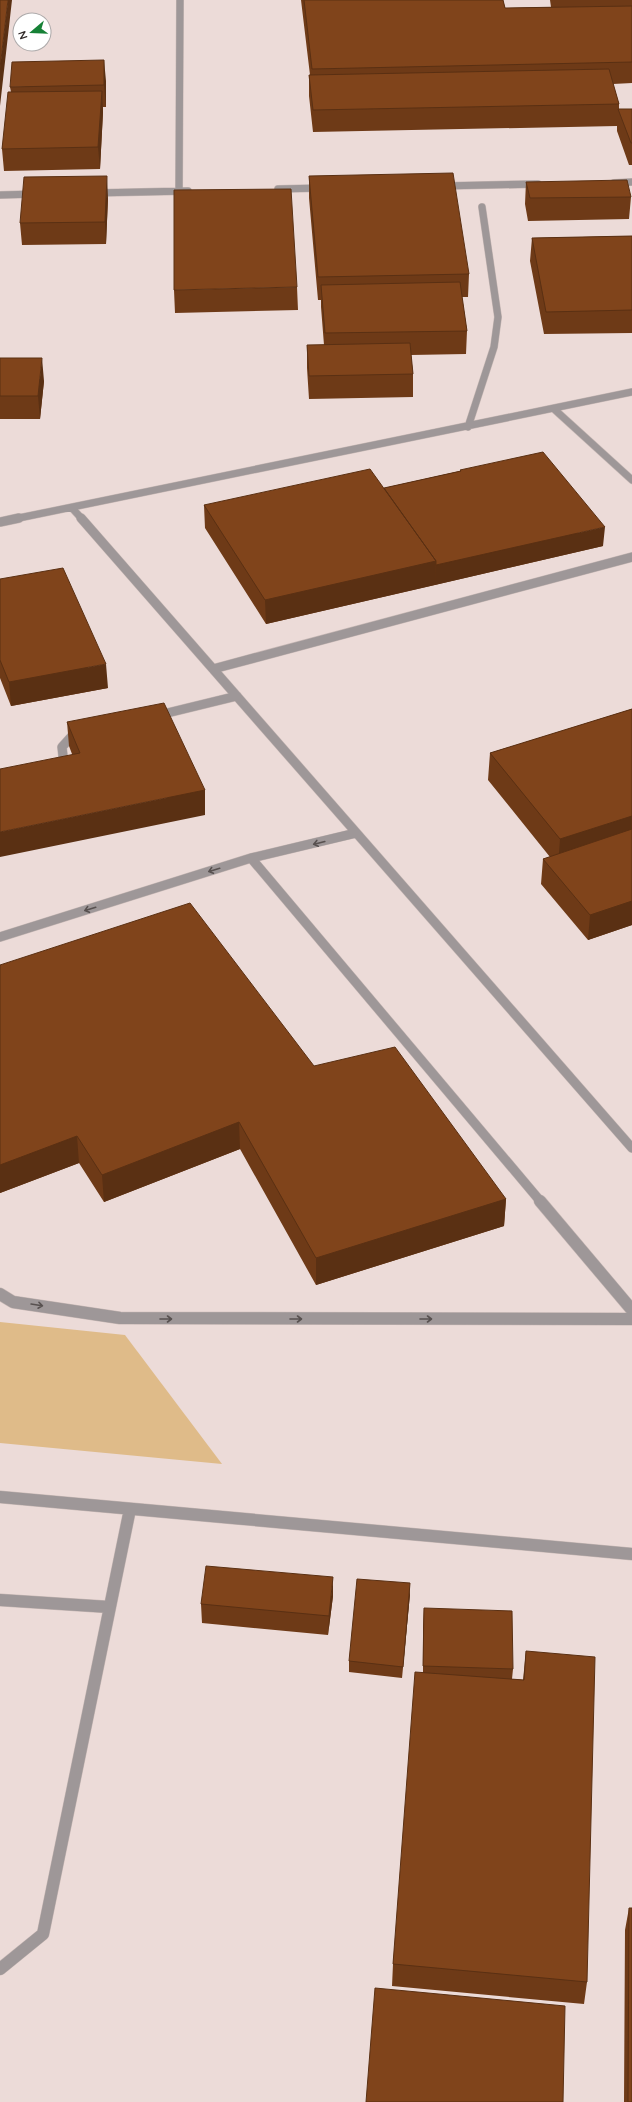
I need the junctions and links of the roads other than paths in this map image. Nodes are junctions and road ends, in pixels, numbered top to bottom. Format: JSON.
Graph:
{"nodes":[{"id":1,"x":180,"y":0,"type":"edge"},
{"id":2,"x":632,"y":182,"type":"edge"},
{"id":3,"x":608,"y":183,"type":"edge"},
{"id":4,"x":545,"y":184,"type":"edge"},
{"id":5,"x":434,"y":186,"type":"edge"},
{"id":6,"x":330,"y":188,"type":"edge"},
{"id":7,"x":267,"y":190,"type":"edge"},
{"id":8,"x":179,"y":191,"type":"junction"},
{"id":9,"x":195,"y":191,"type":"edge"},
{"id":10,"x":86,"y":193,"type":"edge"},
{"id":11,"x":47,"y":194,"type":"edge"},
{"id":12,"x":0,"y":195,"type":"edge"},
{"id":13,"x":482,"y":207,"type":"dead end"},
{"id":14,"x":632,"y":392,"type":"edge"},
{"id":15,"x":554,"y":410,"type":"junction"},
{"id":16,"x":468,"y":427,"type":"junction"},
{"id":17,"x":632,"y":480,"type":"edge"},
{"id":18,"x":72,"y":508,"type":"junction"},
{"id":19,"x":0,"y":522,"type":"edge"},
{"id":20,"x":632,"y":557,"type":"edge"},
{"id":21,"x":213,"y":669,"type":"junction"},
{"id":22,"x":237,"y":696,"type":"junction"},
{"id":23,"x":146,"y":718,"type":"edge"},
{"id":24,"x":86,"y":733,"type":"edge"},
{"id":25,"x":58,"y":773,"type":"edge"},
{"id":26,"x":356,"y":833,"type":"junction"},
{"id":27,"x":251,"y":858,"type":"junction"},
{"id":28,"x":0,"y":937,"type":"edge"},
{"id":29,"x":632,"y":1148,"type":"edge"},
{"id":30,"x":0,"y":1294,"type":"edge"},
{"id":31,"x":632,"y":1310,"type":"edge"},
{"id":32,"x":632,"y":1319,"type":"edge"},
{"id":33,"x":0,"y":1497,"type":"edge"},
{"id":34,"x":130,"y":1509,"type":"junction"},
{"id":35,"x":632,"y":1554,"type":"edge"},
{"id":36,"x":0,"y":1600,"type":"edge"},
{"id":37,"x":109,"y":1607,"type":"junction"},
{"id":38,"x":0,"y":1968,"type":"edge"}],
"edges":[{"from":1,"to":8,"type":"street"},
{"from":2,"to":3,"type":"street"},
{"from":4,"to":5,"type":"street"},
{"from":6,"to":7,"type":"street"},
{"from":8,"to":9,"type":"street"},
{"from":8,"to":10,"type":"street"},
{"from":11,"to":12,"type":"street"},
{"from":13,"to":16,"type":"street"},
{"from":14,"to":15,"type":"street"},
{"from":15,"to":16,"type":"street"},
{"from":15,"to":17,"type":"street"},
{"from":16,"to":18,"type":"street"},
{"from":18,"to":19,"type":"street"},
{"from":18,"to":21,"type":"street"},
{"from":20,"to":21,"type":"street"},
{"from":21,"to":22,"type":"street"},
{"from":22,"to":23,"type":"street"},
{"from":22,"to":26,"type":"street"},
{"from":24,"to":25,"type":"street"},
{"from":26,"to":27,"type":"street","one_way":true},
{"from":26,"to":29,"type":"street"},
{"from":27,"to":28,"type":"street","one_way":true},
{"from":27,"to":31,"type":"street"},
{"from":30,"to":32,"type":"street","one_way":true},
{"from":33,"to":34,"type":"street"},
{"from":34,"to":35,"type":"street"},
{"from":34,"to":37,"type":"street"},
{"from":36,"to":37,"type":"street"},
{"from":37,"to":38,"type":"street"}]}
